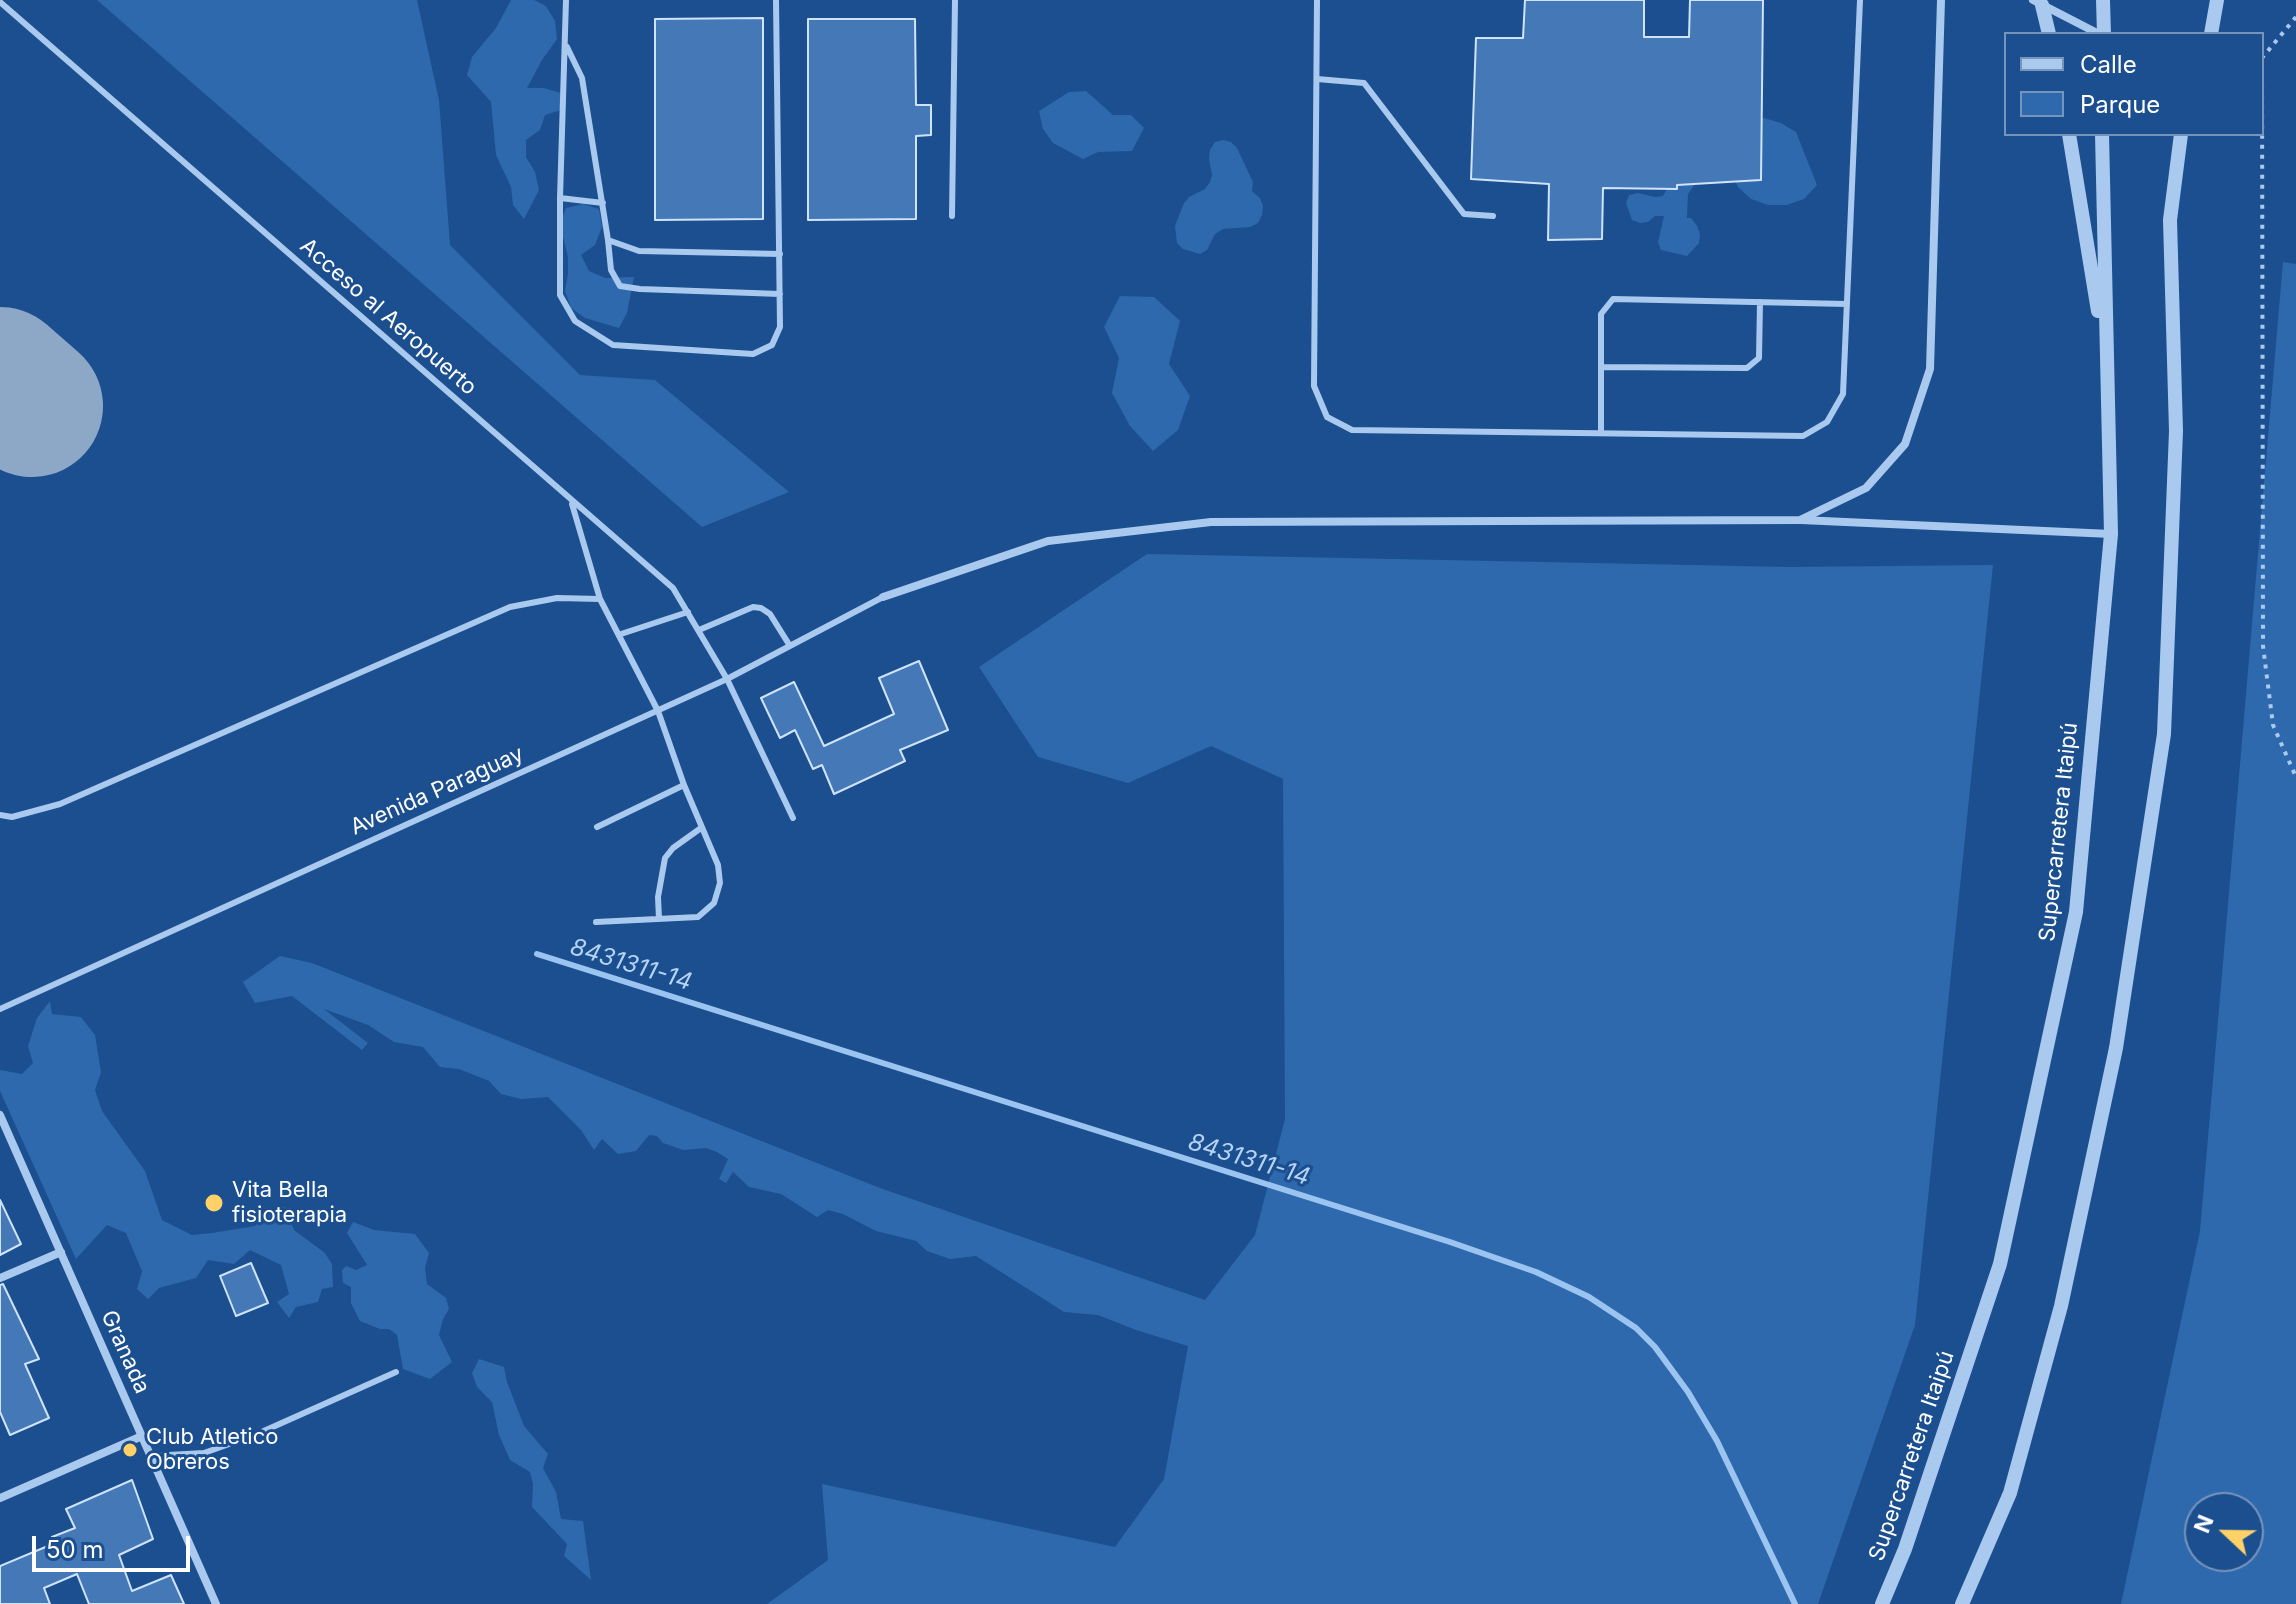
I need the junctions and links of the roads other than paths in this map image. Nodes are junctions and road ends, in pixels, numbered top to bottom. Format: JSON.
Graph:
{"nodes":[{"id":1,"x":566,"y":0,"type":"edge"},
{"id":2,"x":776,"y":0,"type":"edge"},
{"id":3,"x":955,"y":0,"type":"edge"},
{"id":4,"x":1317,"y":0,"type":"edge"},
{"id":5,"x":1860,"y":0,"type":"edge"},
{"id":6,"x":1941,"y":0,"type":"edge"},
{"id":7,"x":2103,"y":0,"type":"edge"},
{"id":8,"x":2217,"y":0,"type":"edge"},
{"id":9,"x":0,"y":2,"type":"edge"},
{"id":10,"x":2038,"y":2,"type":"edge"},
{"id":11,"x":2048,"y":32,"type":"edge"},
{"id":12,"x":2098,"y":32,"type":"edge"},
{"id":13,"x":2102,"y":32,"type":"edge"},
{"id":14,"x":2211,"y":32,"type":"edge"},
{"id":15,"x":566,"y":44,"type":"junction"},
{"id":16,"x":1317,"y":79,"type":"junction"},
{"id":17,"x":2069,"y":136,"type":"edge"},
{"id":18,"x":2102,"y":136,"type":"edge"},
{"id":19,"x":2181,"y":136,"type":"edge"},
{"id":20,"x":560,"y":198,"type":"junction"},
{"id":21,"x":603,"y":203,"type":"junction"},
{"id":22,"x":952,"y":216,"type":"dead end"},
{"id":23,"x":1493,"y":216,"type":"dead end"},
{"id":24,"x":608,"y":240,"type":"junction"},
{"id":25,"x":780,"y":254,"type":"junction"},
{"id":26,"x":780,"y":294,"type":"junction"},
{"id":27,"x":1760,"y":302,"type":"junction"},
{"id":28,"x":1847,"y":304,"type":"junction"},
{"id":29,"x":1601,"y":367,"type":"junction"},
{"id":30,"x":2108,"y":391,"type":"junction"},
{"id":31,"x":1601,"y":433,"type":"junction"},
{"id":32,"x":571,"y":501,"type":"junction"},
{"id":33,"x":1800,"y":520,"type":"junction"},
{"id":34,"x":2111,"y":534,"type":"junction"},
{"id":35,"x":883,"y":597,"type":"joint"},
{"id":36,"x":600,"y":599,"type":"junction"},
{"id":37,"x":688,"y":612,"type":"junction"},
{"id":38,"x":699,"y":630,"type":"junction"},
{"id":39,"x":621,"y":634,"type":"junction"},
{"id":40,"x":790,"y":646,"type":"junction"},
{"id":41,"x":727,"y":679,"type":"junction"},
{"id":42,"x":658,"y":711,"type":"junction"},
{"id":43,"x":684,"y":785,"type":"junction"},
{"id":44,"x":0,"y":815,"type":"edge"},
{"id":45,"x":793,"y":818,"type":"dead end"},
{"id":46,"x":597,"y":827,"type":"dead end"},
{"id":47,"x":701,"y":828,"type":"junction"},
{"id":48,"x":659,"y":919,"type":"junction"},
{"id":49,"x":596,"y":922,"type":"dead end"},
{"id":50,"x":0,"y":1009,"type":"edge"},
{"id":51,"x":0,"y":1115,"type":"edge"},
{"id":52,"x":61,"y":1252,"type":"junction"},
{"id":53,"x":0,"y":1278,"type":"edge"},
{"id":54,"x":396,"y":1372,"type":"dead end"},
{"id":55,"x":142,"y":1436,"type":"junction"},
{"id":56,"x":151,"y":1456,"type":"junction"},
{"id":57,"x":0,"y":1498,"type":"edge"},
{"id":58,"x":216,"y":1604,"type":"edge"},
{"id":59,"x":1882,"y":1604,"type":"edge"},
{"id":60,"x":1962,"y":1604,"type":"edge"}],
"edges":[{"from":1,"to":15,"type":"lane"},
{"from":2,"to":25,"type":"lane"},
{"from":3,"to":22,"type":"lane"},
{"from":4,"to":16,"type":"lane"},
{"from":5,"to":28,"type":"lane"},
{"from":6,"to":33,"type":"street"},
{"from":7,"to":13,"type":"street"},
{"from":8,"to":14,"type":"street"},
{"from":9,"to":32,"type":"lane","name":"Acceso al Aeropuerto"},
{"from":10,"to":11,"type":"street"},
{"from":10,"to":12,"type":"street"},
{"from":15,"to":20,"type":"lane"},
{"from":15,"to":21,"type":"lane"},
{"from":16,"to":23,"type":"lane"},
{"from":16,"to":31,"type":"lane"},
{"from":17,"to":30,"type":"street"},
{"from":18,"to":30,"type":"street","name":"Supercarretera Itaipú"},
{"from":19,"to":60,"type":"street"},
{"from":20,"to":21,"type":"lane"},
{"from":20,"to":26,"type":"lane"},
{"from":21,"to":24,"type":"lane"},
{"from":24,"to":25,"type":"lane"},
{"from":24,"to":26,"type":"lane"},
{"from":25,"to":26,"type":"lane"},
{"from":27,"to":28,"type":"lane"},
{"from":27,"to":29,"type":"lane"},
{"from":27,"to":29,"type":"lane"},
{"from":28,"to":31,"type":"lane"},
{"from":29,"to":31,"type":"lane"},
{"from":30,"to":34,"type":"street","name":"Supercarretera Itaipú"},
{"from":32,"to":36,"type":"lane"},
{"from":32,"to":37,"type":"lane","name":"Acceso al Aeropuerto"},
{"from":33,"to":34,"type":"street"},
{"from":33,"to":35,"type":"street"},
{"from":34,"to":59,"type":"street","name":"Supercarretera Itaipú"},
{"from":35,"to":40,"type":"lane","name":"Avenida Paraguay"},
{"from":36,"to":39,"type":"lane"},
{"from":36,"to":44,"type":"lane"},
{"from":37,"to":38,"type":"lane","name":"Acceso al Aeropuerto"},
{"from":37,"to":39,"type":"lane"},
{"from":38,"to":40,"type":"lane"},
{"from":38,"to":41,"type":"lane","name":"Acceso al Aeropuerto"},
{"from":39,"to":42,"type":"lane"},
{"from":40,"to":41,"type":"lane","name":"Avenida Paraguay"},
{"from":41,"to":42,"type":"lane","name":"Avenida Paraguay"},
{"from":41,"to":45,"type":"lane","name":"Acceso al Aeropuerto"},
{"from":42,"to":43,"type":"lane"},
{"from":42,"to":50,"type":"lane","name":"Avenida Paraguay"},
{"from":43,"to":46,"type":"lane"},
{"from":43,"to":47,"type":"lane"},
{"from":47,"to":48,"type":"lane"},
{"from":47,"to":48,"type":"lane"},
{"from":48,"to":49,"type":"lane"},
{"from":51,"to":52,"type":"street","name":"Granada"},
{"from":52,"to":53,"type":"street"},
{"from":52,"to":55,"type":"street","name":"Granada"},
{"from":54,"to":56,"type":"lane"},
{"from":55,"to":56,"type":"street","name":"Granada"},
{"from":55,"to":57,"type":"street"},
{"from":56,"to":58,"type":"street","name":"Granada"}]}
